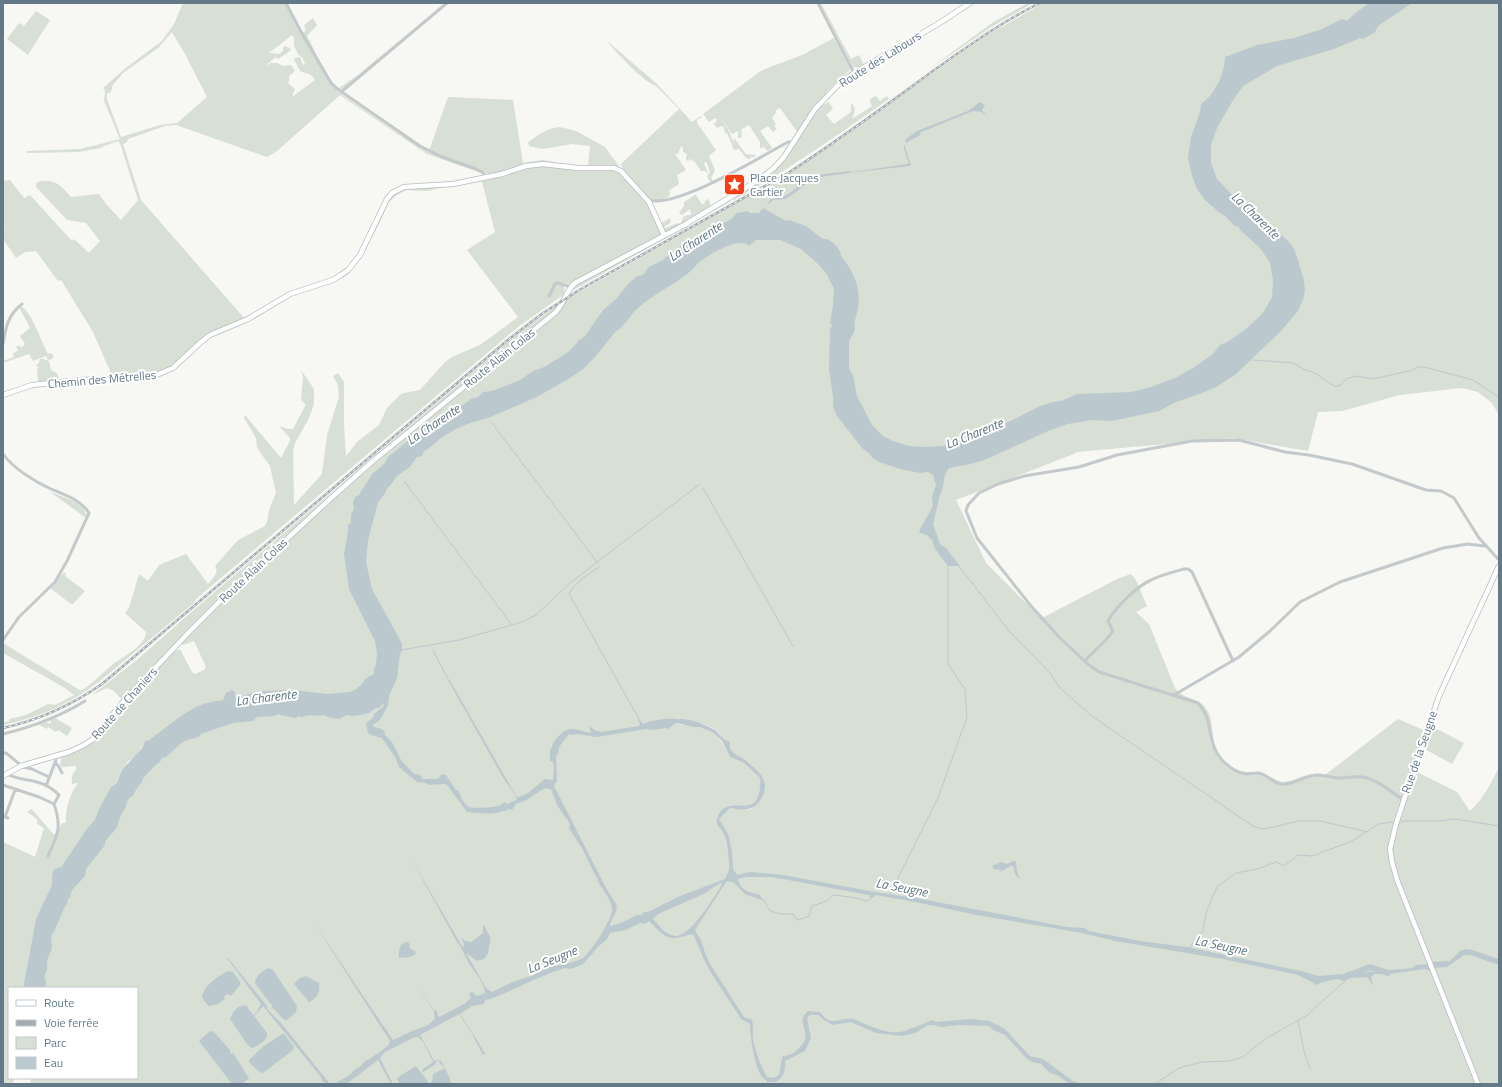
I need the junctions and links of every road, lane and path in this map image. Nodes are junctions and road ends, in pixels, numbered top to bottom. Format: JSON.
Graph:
{"nodes":[{"id":1,"x":286,"y":3,"type":"edge"},
{"id":2,"x":447,"y":3,"type":"edge"},
{"id":3,"x":818,"y":3,"type":"edge"},
{"id":4,"x":970,"y":3,"type":"edge"},
{"id":5,"x":854,"y":73,"type":"junction"},
{"id":6,"x":341,"y":92,"type":"junction"},
{"id":7,"x":795,"y":143,"type":"junction"},
{"id":8,"x":487,"y":177,"type":"junction"},
{"id":9,"x":646,"y":200,"type":"junction"},
{"id":10,"x":664,"y":236,"type":"junction"},
{"id":11,"x":570,"y":287,"type":"junction"},
{"id":12,"x":549,"y":296,"type":"dead end"},
{"id":13,"x":22,"y":304,"type":"dead end"},
{"id":14,"x":3,"y":344,"type":"edge"},
{"id":15,"x":3,"y":395,"type":"edge"},
{"id":16,"x":3,"y":454,"type":"edge"},
{"id":17,"x":1484,"y":546,"type":"junction"},
{"id":18,"x":1499,"y":560,"type":"edge"},
{"id":19,"x":1499,"y":566,"type":"edge"},
{"id":20,"x":190,"y":631,"type":"joint"},
{"id":21,"x":3,"y":640,"type":"edge"},
{"id":22,"x":1085,"y":661,"type":"junction"},
{"id":23,"x":1233,"y":661,"type":"junction"},
{"id":24,"x":1174,"y":696,"type":"junction"},
{"id":25,"x":85,"y":701,"type":"dead end"},
{"id":26,"x":3,"y":734,"type":"edge"},
{"id":27,"x":3,"y":753,"type":"edge"},
{"id":28,"x":56,"y":759,"type":"junction"},
{"id":29,"x":21,"y":766,"type":"junction"},
{"id":30,"x":62,"y":773,"type":"dead end"},
{"id":31,"x":5,"y":775,"type":"edge"},
{"id":32,"x":49,"y":777,"type":"junction"},
{"id":33,"x":3,"y":785,"type":"edge"},
{"id":34,"x":46,"y":786,"type":"junction"},
{"id":35,"x":15,"y":790,"type":"junction"},
{"id":36,"x":1404,"y":800,"type":"junction"},
{"id":37,"x":54,"y":804,"type":"junction"},
{"id":38,"x":8,"y":818,"type":"dead end"},
{"id":39,"x":48,"y":856,"type":"dead end"},
{"id":40,"x":1478,"y":1084,"type":"edge"}],
"edges":[{"from":1,"to":6,"type":"street"},
{"from":2,"to":6,"type":"street"},
{"from":3,"to":5,"type":"street"},
{"from":4,"to":5,"type":"street","name":"Route des Labours"},
{"from":5,"to":7,"type":"street","name":"Route des Labours"},
{"from":6,"to":8,"type":"street"},
{"from":7,"to":9,"type":"street"},
{"from":7,"to":10,"type":"street"},
{"from":8,"to":9,"type":"street","name":"Chemin des Métrelles"},
{"from":8,"to":15,"type":"street","name":"Chemin des Métrelles"},
{"from":9,"to":10,"type":"street","name":"Chemin des Métrelles"},
{"from":10,"to":11,"type":"street"},
{"from":11,"to":12,"type":"street"},
{"from":11,"to":20,"type":"street","name":"Route Alain Colas"},
{"from":13,"to":14,"type":"street"},
{"from":16,"to":21,"type":"street"},
{"from":17,"to":18,"type":"street"},
{"from":17,"to":22,"type":"street"},
{"from":17,"to":23,"type":"street"},
{"from":19,"to":36,"type":"street","name":"Rue de la Seugne"},
{"from":20,"to":28,"type":"street","name":"Route de Chaniers"},
{"from":22,"to":23,"type":"street"},
{"from":22,"to":24,"type":"street"},
{"from":23,"to":24,"type":"street"},
{"from":24,"to":36,"type":"street"},
{"from":25,"to":26,"type":"street"},
{"from":27,"to":29,"type":"street"},
{"from":28,"to":29,"type":"street","name":"Route de Chaniers"},
{"from":28,"to":30,"type":"street"},
{"from":28,"to":32,"type":"street"},
{"from":29,"to":31,"type":"street","name":"Route de Chaniers"},
{"from":29,"to":32,"type":"street"},
{"from":31,"to":34,"type":"street"},
{"from":32,"to":34,"type":"street"},
{"from":33,"to":35,"type":"street"},
{"from":34,"to":37,"type":"street"},
{"from":35,"to":37,"type":"street"},
{"from":35,"to":38,"type":"street"},
{"from":36,"to":40,"type":"street","name":"Rue de la Seugne"},
{"from":37,"to":39,"type":"street"}]}
